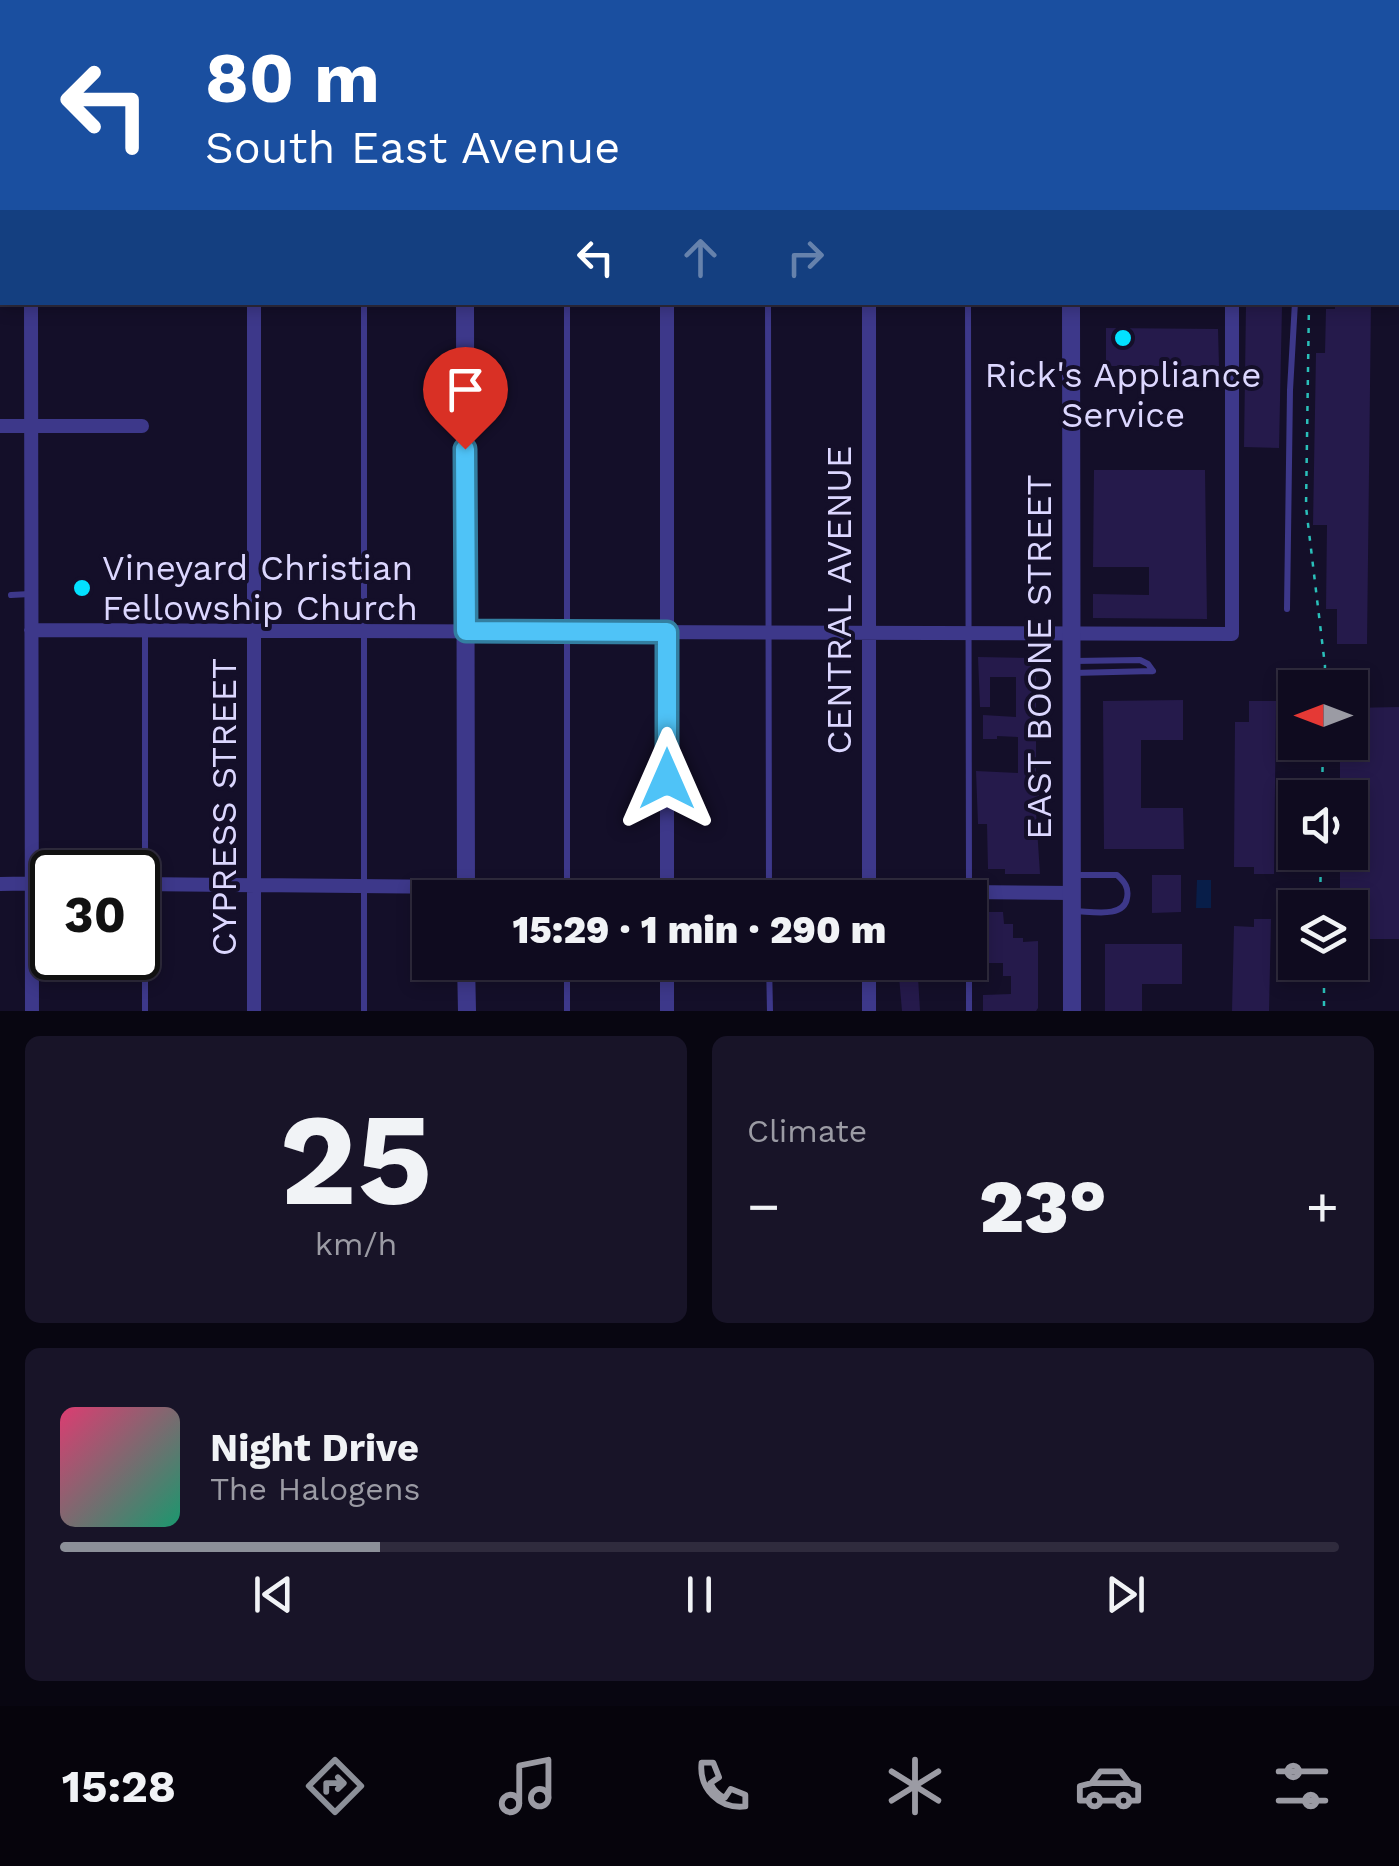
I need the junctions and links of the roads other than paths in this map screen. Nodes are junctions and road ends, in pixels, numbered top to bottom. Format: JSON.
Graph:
{"nodes":[{"id":1,"x":31,"y":305,"type":"edge"},
{"id":2,"x":254,"y":305,"type":"edge"},
{"id":3,"x":364,"y":305,"type":"edge"},
{"id":4,"x":465,"y":305,"type":"edge"},
{"id":5,"x":567,"y":305,"type":"edge"},
{"id":6,"x":667,"y":305,"type":"edge"},
{"id":7,"x":768,"y":305,"type":"edge"},
{"id":8,"x":868,"y":305,"type":"edge"},
{"id":9,"x":968,"y":305,"type":"edge"},
{"id":10,"x":1071,"y":305,"type":"edge"},
{"id":11,"x":1232,"y":305,"type":"edge"},
{"id":12,"x":1295,"y":305,"type":"edge"},
{"id":13,"x":0,"y":426,"type":"edge"},
{"id":14,"x":30,"y":426,"type":"junction"},
{"id":15,"x":142,"y":426,"type":"dead end"},
{"id":16,"x":31,"y":594,"type":"junction"},
{"id":17,"x":11,"y":595,"type":"dead end"},
{"id":18,"x":1287,"y":609,"type":"dead end"},
{"id":19,"x":31,"y":630,"type":"junction"},
{"id":20,"x":145,"y":630,"type":"junction"},
{"id":21,"x":254,"y":631,"type":"junction"},
{"id":22,"x":364,"y":631,"type":"junction"},
{"id":23,"x":466,"y":631,"type":"junction"},
{"id":24,"x":567,"y":632,"type":"junction"},
{"id":25,"x":667,"y":632,"type":"junction"},
{"id":26,"x":769,"y":632,"type":"junction"},
{"id":27,"x":869,"y":632,"type":"junction"},
{"id":28,"x":968,"y":633,"type":"junction"},
{"id":29,"x":1072,"y":633,"type":"junction"},
{"id":30,"x":1124,"y":660,"type":"junction"},
{"id":31,"x":1072,"y":667,"type":"junction"},
{"id":32,"x":1124,"y":672,"type":"junction"},
{"id":33,"x":32,"y":850,"type":"edge"},
{"id":34,"x":142,"y":850,"type":"edge"},
{"id":35,"x":466,"y":880,"type":"edge"},
{"id":36,"x":567,"y":880,"type":"edge"},
{"id":37,"x":668,"y":880,"type":"edge"},
{"id":38,"x":769,"y":880,"type":"edge"},
{"id":39,"x":869,"y":880,"type":"edge"},
{"id":40,"x":969,"y":880,"type":"edge"},
{"id":41,"x":30,"y":883,"type":"edge"},
{"id":42,"x":0,"y":884,"type":"edge"},
{"id":43,"x":160,"y":884,"type":"edge"},
{"id":44,"x":254,"y":885,"type":"junction"},
{"id":45,"x":364,"y":886,"type":"junction"},
{"id":46,"x":412,"y":889,"type":"edge"},
{"id":47,"x":1072,"y":893,"type":"junction"},
{"id":48,"x":987,"y":895,"type":"edge"},
{"id":49,"x":32,"y":980,"type":"edge"},
{"id":50,"x":144,"y":980,"type":"edge"},
{"id":51,"x":466,"y":980,"type":"edge"},
{"id":52,"x":567,"y":980,"type":"edge"},
{"id":53,"x":668,"y":980,"type":"edge"},
{"id":54,"x":770,"y":980,"type":"edge"},
{"id":55,"x":869,"y":980,"type":"edge"},
{"id":56,"x":969,"y":980,"type":"edge"},
{"id":57,"x":32,"y":1011,"type":"edge"},
{"id":58,"x":145,"y":1011,"type":"edge"},
{"id":59,"x":254,"y":1011,"type":"edge"},
{"id":60,"x":364,"y":1011,"type":"edge"},
{"id":61,"x":466,"y":1011,"type":"edge"},
{"id":62,"x":568,"y":1011,"type":"edge"},
{"id":63,"x":668,"y":1011,"type":"edge"},
{"id":64,"x":770,"y":1011,"type":"edge"},
{"id":65,"x":869,"y":1011,"type":"edge"},
{"id":66,"x":969,"y":1011,"type":"edge"},
{"id":67,"x":1072,"y":1011,"type":"edge"}],
"edges":[{"from":1,"to":14,"type":"street"},
{"from":2,"to":21,"type":"street","name":"CYPRESS STREET"},
{"from":3,"to":22,"type":"lane"},
{"from":4,"to":23,"type":"street"},
{"from":5,"to":24,"type":"lane"},
{"from":6,"to":25,"type":"street"},
{"from":7,"to":26,"type":"lane"},
{"from":8,"to":27,"type":"street","name":"CENTRAL AVENUE"},
{"from":9,"to":28,"type":"lane"},
{"from":10,"to":29,"type":"street","name":"EAST BOONE STREET"},
{"from":11,"to":29,"type":"street"},
{"from":12,"to":18,"type":"lane"},
{"from":13,"to":14,"type":"street"},
{"from":14,"to":15,"type":"street"},
{"from":14,"to":16,"type":"street"},
{"from":16,"to":17,"type":"lane"},
{"from":16,"to":19,"type":"street"},
{"from":19,"to":20,"type":"street"},
{"from":19,"to":33,"type":"street"},
{"from":20,"to":21,"type":"street"},
{"from":20,"to":34,"type":"lane"},
{"from":21,"to":22,"type":"street"},
{"from":21,"to":44,"type":"street","name":"CYPRESS STREET"},
{"from":22,"to":23,"type":"street"},
{"from":22,"to":45,"type":"lane"},
{"from":23,"to":24,"type":"street"},
{"from":23,"to":35,"type":"street"},
{"from":24,"to":25,"type":"street"},
{"from":24,"to":36,"type":"lane"},
{"from":25,"to":26,"type":"street"},
{"from":25,"to":37,"type":"street"},
{"from":26,"to":27,"type":"street"},
{"from":26,"to":38,"type":"lane"},
{"from":27,"to":28,"type":"street"},
{"from":27,"to":39,"type":"street","name":"CENTRAL AVENUE"},
{"from":28,"to":29,"type":"street"},
{"from":28,"to":40,"type":"lane"},
{"from":29,"to":31,"type":"street","name":"EAST BOONE STREET"},
{"from":30,"to":31,"type":"lane"},
{"from":30,"to":32,"type":"lane"},
{"from":30,"to":32,"type":"lane"},
{"from":31,"to":32,"type":"lane"},
{"from":31,"to":47,"type":"street","name":"EAST BOONE STREET"},
{"from":41,"to":42,"type":"street"},
{"from":43,"to":44,"type":"street"},
{"from":44,"to":45,"type":"street"},
{"from":44,"to":59,"type":"street","name":"CYPRESS STREET"},
{"from":45,"to":46,"type":"street"},
{"from":45,"to":60,"type":"lane"},
{"from":47,"to":47,"type":"lane"},
{"from":47,"to":48,"type":"street"},
{"from":47,"to":67,"type":"street","name":"EAST BOONE STREET"},
{"from":49,"to":57,"type":"street"},
{"from":50,"to":58,"type":"lane"},
{"from":51,"to":61,"type":"street"},
{"from":52,"to":62,"type":"lane"},
{"from":53,"to":63,"type":"street"},
{"from":54,"to":64,"type":"lane"},
{"from":55,"to":65,"type":"street"},
{"from":56,"to":66,"type":"lane"}]}
